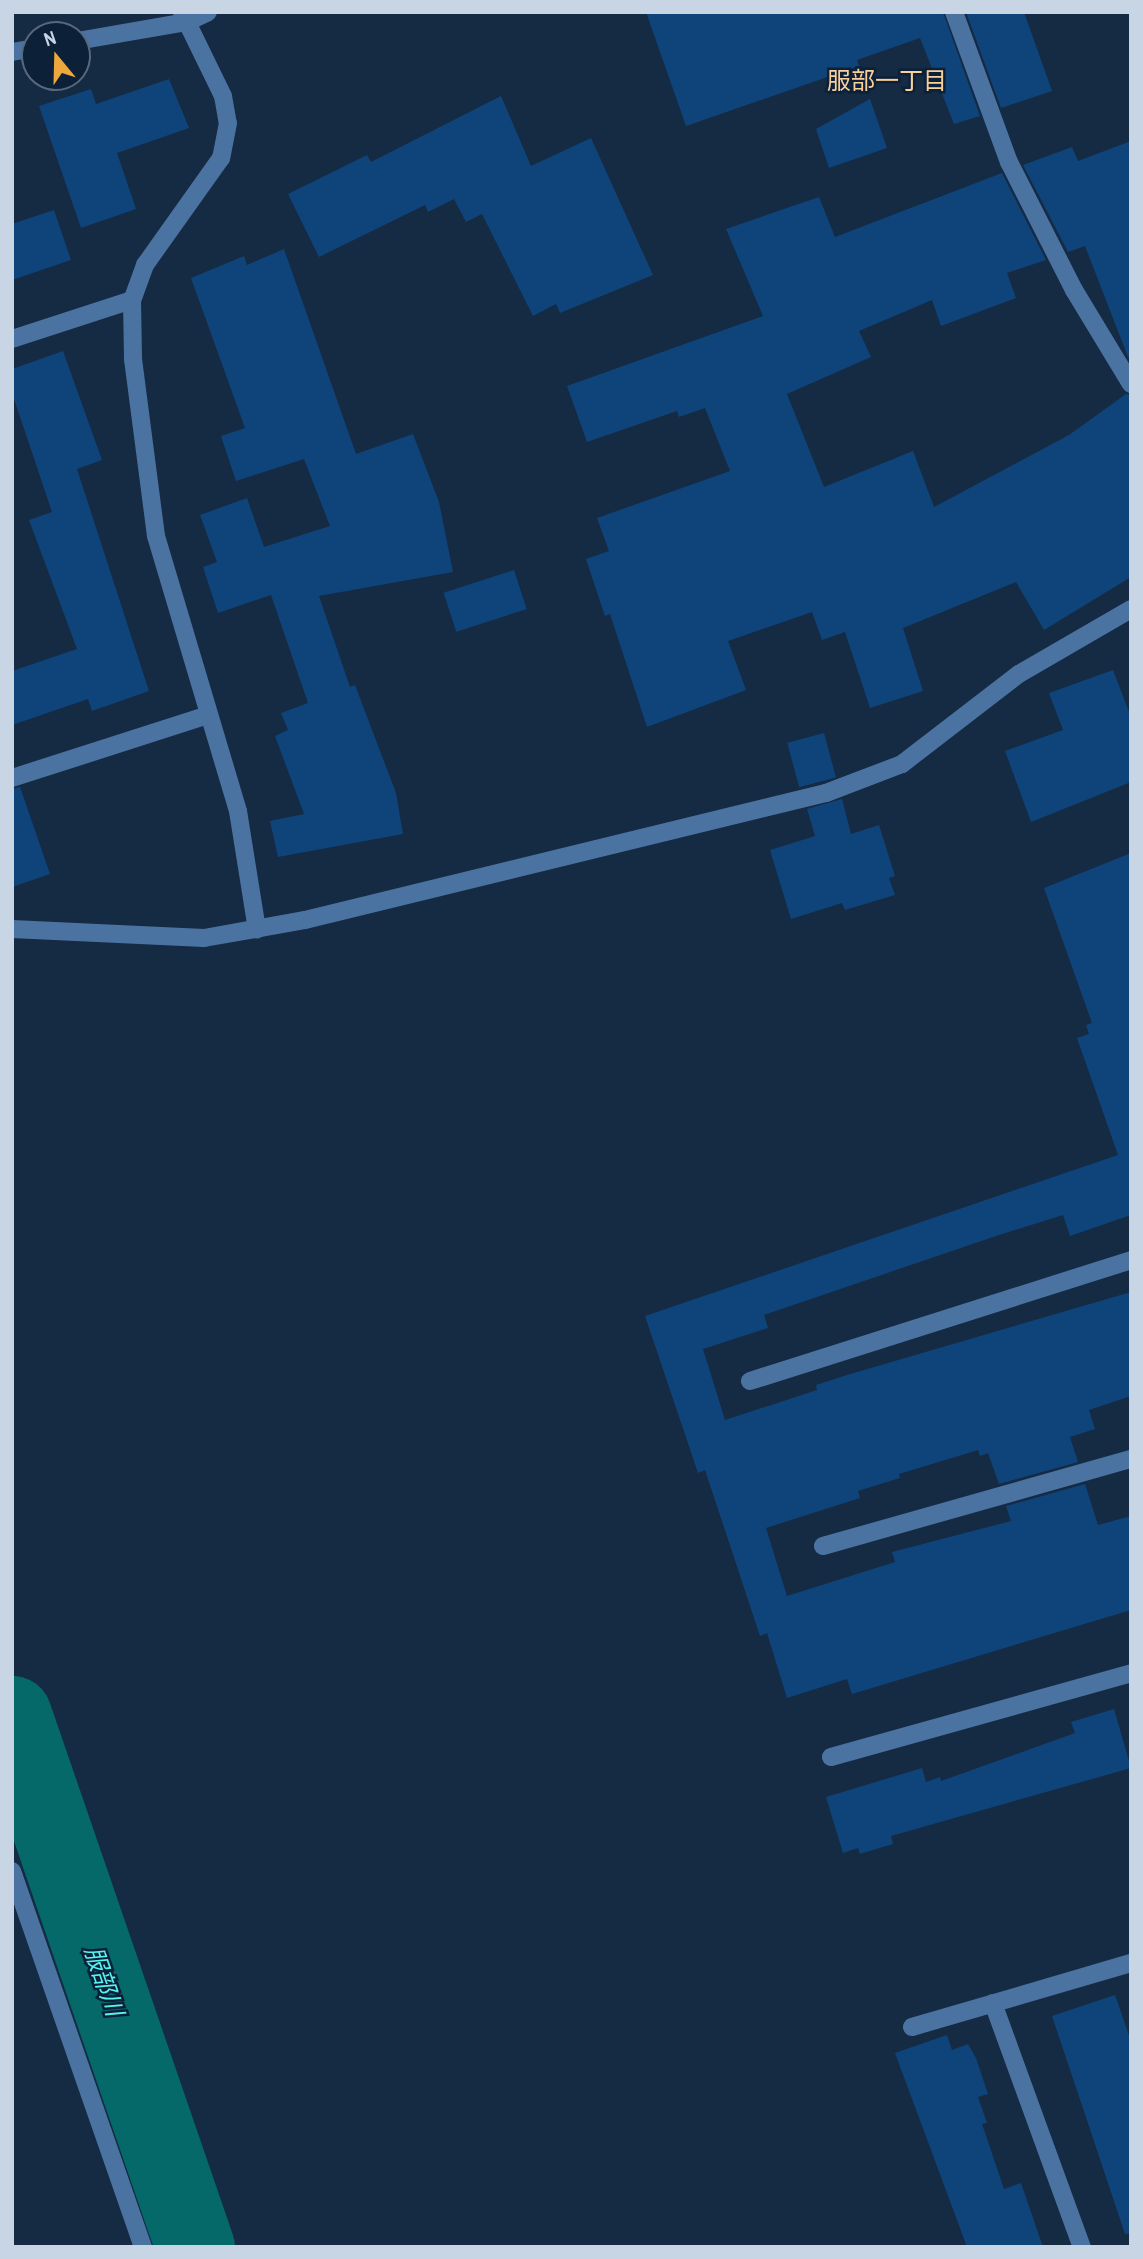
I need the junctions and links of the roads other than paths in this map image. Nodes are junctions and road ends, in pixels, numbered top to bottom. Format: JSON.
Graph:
{"nodes":[{"id":1,"x":208,"y":12,"type":"edge"},
{"id":2,"x":954,"y":12,"type":"edge"},
{"id":3,"x":184,"y":17,"type":"edge"},
{"id":4,"x":91,"y":38,"type":"edge"},
{"id":5,"x":132,"y":300,"type":"junction"},
{"id":6,"x":12,"y":339,"type":"edge"},
{"id":7,"x":1131,"y":384,"type":"edge"},
{"id":8,"x":1131,"y":609,"type":"edge"},
{"id":9,"x":208,"y":715,"type":"junction"},
{"id":10,"x":12,"y":778,"type":"edge"},
{"id":11,"x":12,"y":929,"type":"edge"},
{"id":12,"x":257,"y":929,"type":"junction"},
{"id":13,"x":1131,"y":1260,"type":"edge"},
{"id":14,"x":750,"y":1381,"type":"dead end"},
{"id":15,"x":1131,"y":1459,"type":"edge"},
{"id":16,"x":822,"y":1546,"type":"dead end"},
{"id":17,"x":1131,"y":1673,"type":"edge"},
{"id":18,"x":831,"y":1757,"type":"dead end"},
{"id":19,"x":12,"y":1871,"type":"edge"},
{"id":20,"x":1131,"y":1963,"type":"edge"},
{"id":21,"x":993,"y":2003,"type":"junction"},
{"id":22,"x":912,"y":2027,"type":"dead end"},
{"id":23,"x":143,"y":2247,"type":"edge"},
{"id":24,"x":1082,"y":2247,"type":"edge"}],
"edges":[{"from":1,"to":3,"type":"street"},
{"from":2,"to":7,"type":"street"},
{"from":3,"to":4,"type":"street"},
{"from":3,"to":5,"type":"street"},
{"from":5,"to":6,"type":"street"},
{"from":5,"to":9,"type":"street"},
{"from":8,"to":12,"type":"street"},
{"from":9,"to":10,"type":"street"},
{"from":9,"to":12,"type":"street"},
{"from":11,"to":12,"type":"street"},
{"from":13,"to":14,"type":"street"},
{"from":15,"to":16,"type":"street"},
{"from":17,"to":18,"type":"street"},
{"from":19,"to":23,"type":"street"},
{"from":20,"to":21,"type":"street"},
{"from":21,"to":22,"type":"street"},
{"from":21,"to":24,"type":"street"}]}
